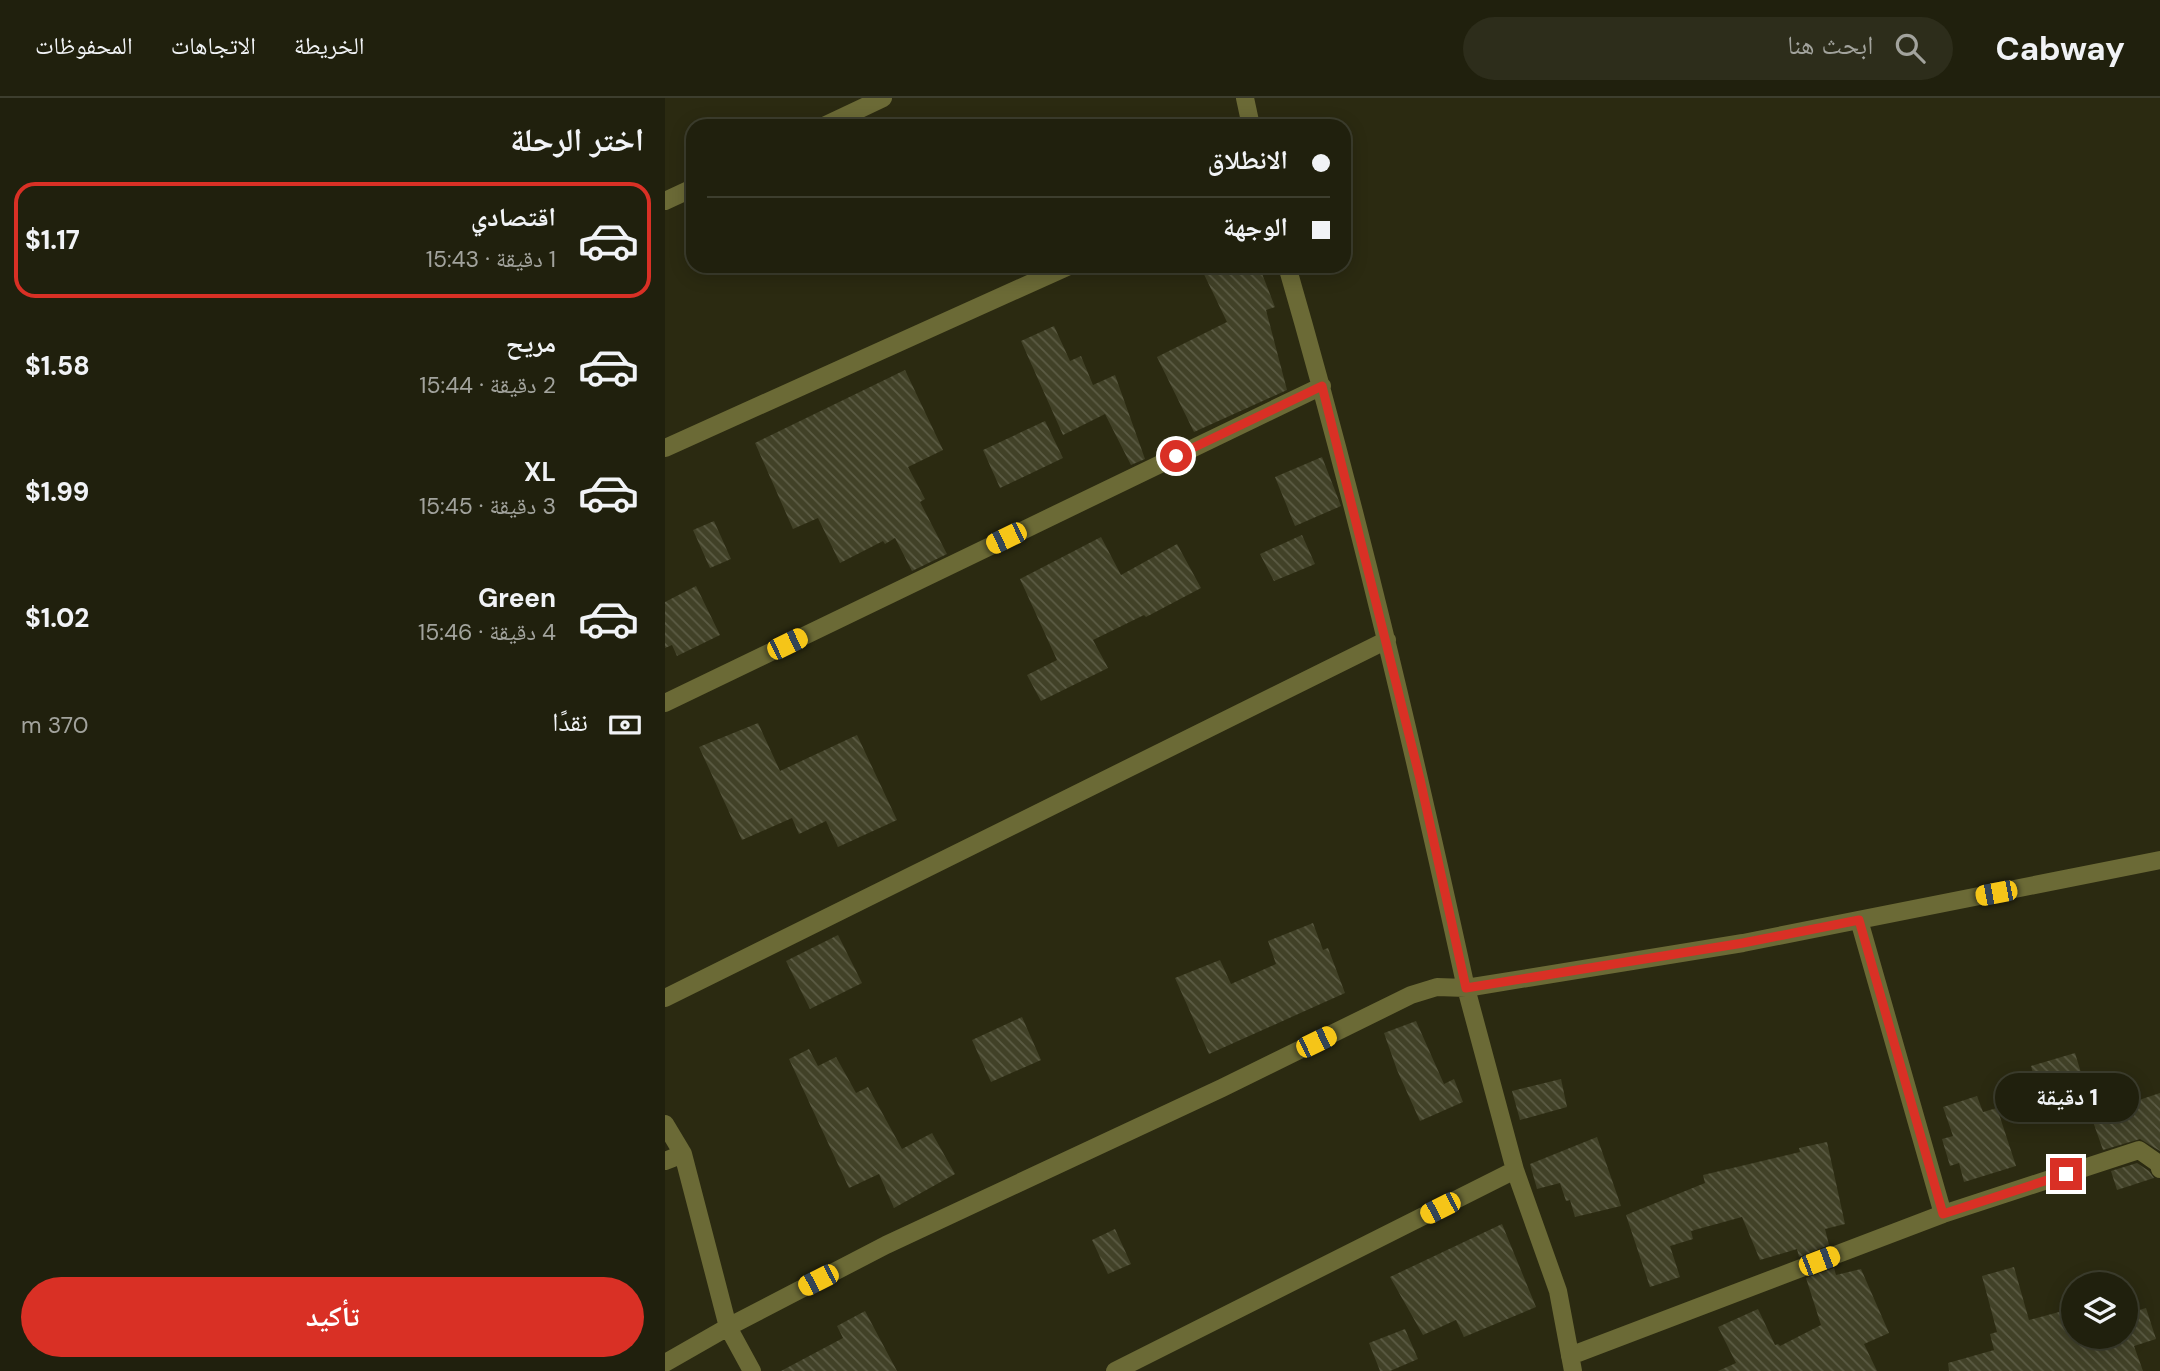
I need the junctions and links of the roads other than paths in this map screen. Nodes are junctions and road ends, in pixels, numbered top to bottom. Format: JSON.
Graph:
{"nodes":[{"id":1,"x":883,"y":98,"type":"edge"},
{"id":2,"x":1245,"y":98,"type":"edge"},
{"id":3,"x":839,"y":119,"type":"edge"},
{"id":4,"x":1250,"y":119,"type":"edge"},
{"id":5,"x":686,"y":191,"type":"edge"},
{"id":6,"x":665,"y":201,"type":"edge"},
{"id":7,"x":1053,"y":273,"type":"edge"},
{"id":8,"x":1289,"y":273,"type":"edge"},
{"id":9,"x":1322,"y":386,"type":"junction"},
{"id":10,"x":665,"y":448,"type":"edge"},
{"id":11,"x":1387,"y":640,"type":"junction"},
{"id":12,"x":665,"y":703,"type":"edge"},
{"id":13,"x":2160,"y":860,"type":"edge"},
{"id":14,"x":1859,"y":920,"type":"junction"},
{"id":15,"x":1466,"y":988,"type":"junction"},
{"id":16,"x":665,"y":998,"type":"edge"},
{"id":17,"x":665,"y":1124,"type":"edge"},
{"id":18,"x":683,"y":1154,"type":"junction"},
{"id":19,"x":665,"y":1161,"type":"edge"},
{"id":20,"x":2160,"y":1169,"type":"edge"},
{"id":21,"x":1515,"y":1170,"type":"junction"},
{"id":22,"x":1943,"y":1214,"type":"junction"},
{"id":23,"x":728,"y":1327,"type":"junction"},
{"id":24,"x":665,"y":1363,"type":"edge"},
{"id":25,"x":1571,"y":1363,"type":"edge"},
{"id":26,"x":752,"y":1371,"type":"edge"},
{"id":27,"x":1115,"y":1371,"type":"edge"}],
"edges":[{"from":1,"to":3,"type":"street"},
{"from":2,"to":4,"type":"street"},
{"from":5,"to":6,"type":"street"},
{"from":7,"to":10,"type":"street"},
{"from":8,"to":9,"type":"street"},
{"from":9,"to":11,"type":"street"},
{"from":9,"to":12,"type":"street"},
{"from":11,"to":15,"type":"street"},
{"from":11,"to":16,"type":"street"},
{"from":13,"to":14,"type":"street"},
{"from":14,"to":15,"type":"street"},
{"from":14,"to":22,"type":"street"},
{"from":15,"to":21,"type":"street"},
{"from":15,"to":23,"type":"street"},
{"from":17,"to":18,"type":"street"},
{"from":18,"to":19,"type":"street"},
{"from":18,"to":23,"type":"street"},
{"from":20,"to":22,"type":"street"},
{"from":21,"to":25,"type":"street"},
{"from":21,"to":27,"type":"street"},
{"from":22,"to":25,"type":"street"},
{"from":23,"to":24,"type":"street"},
{"from":23,"to":26,"type":"street"}]}
